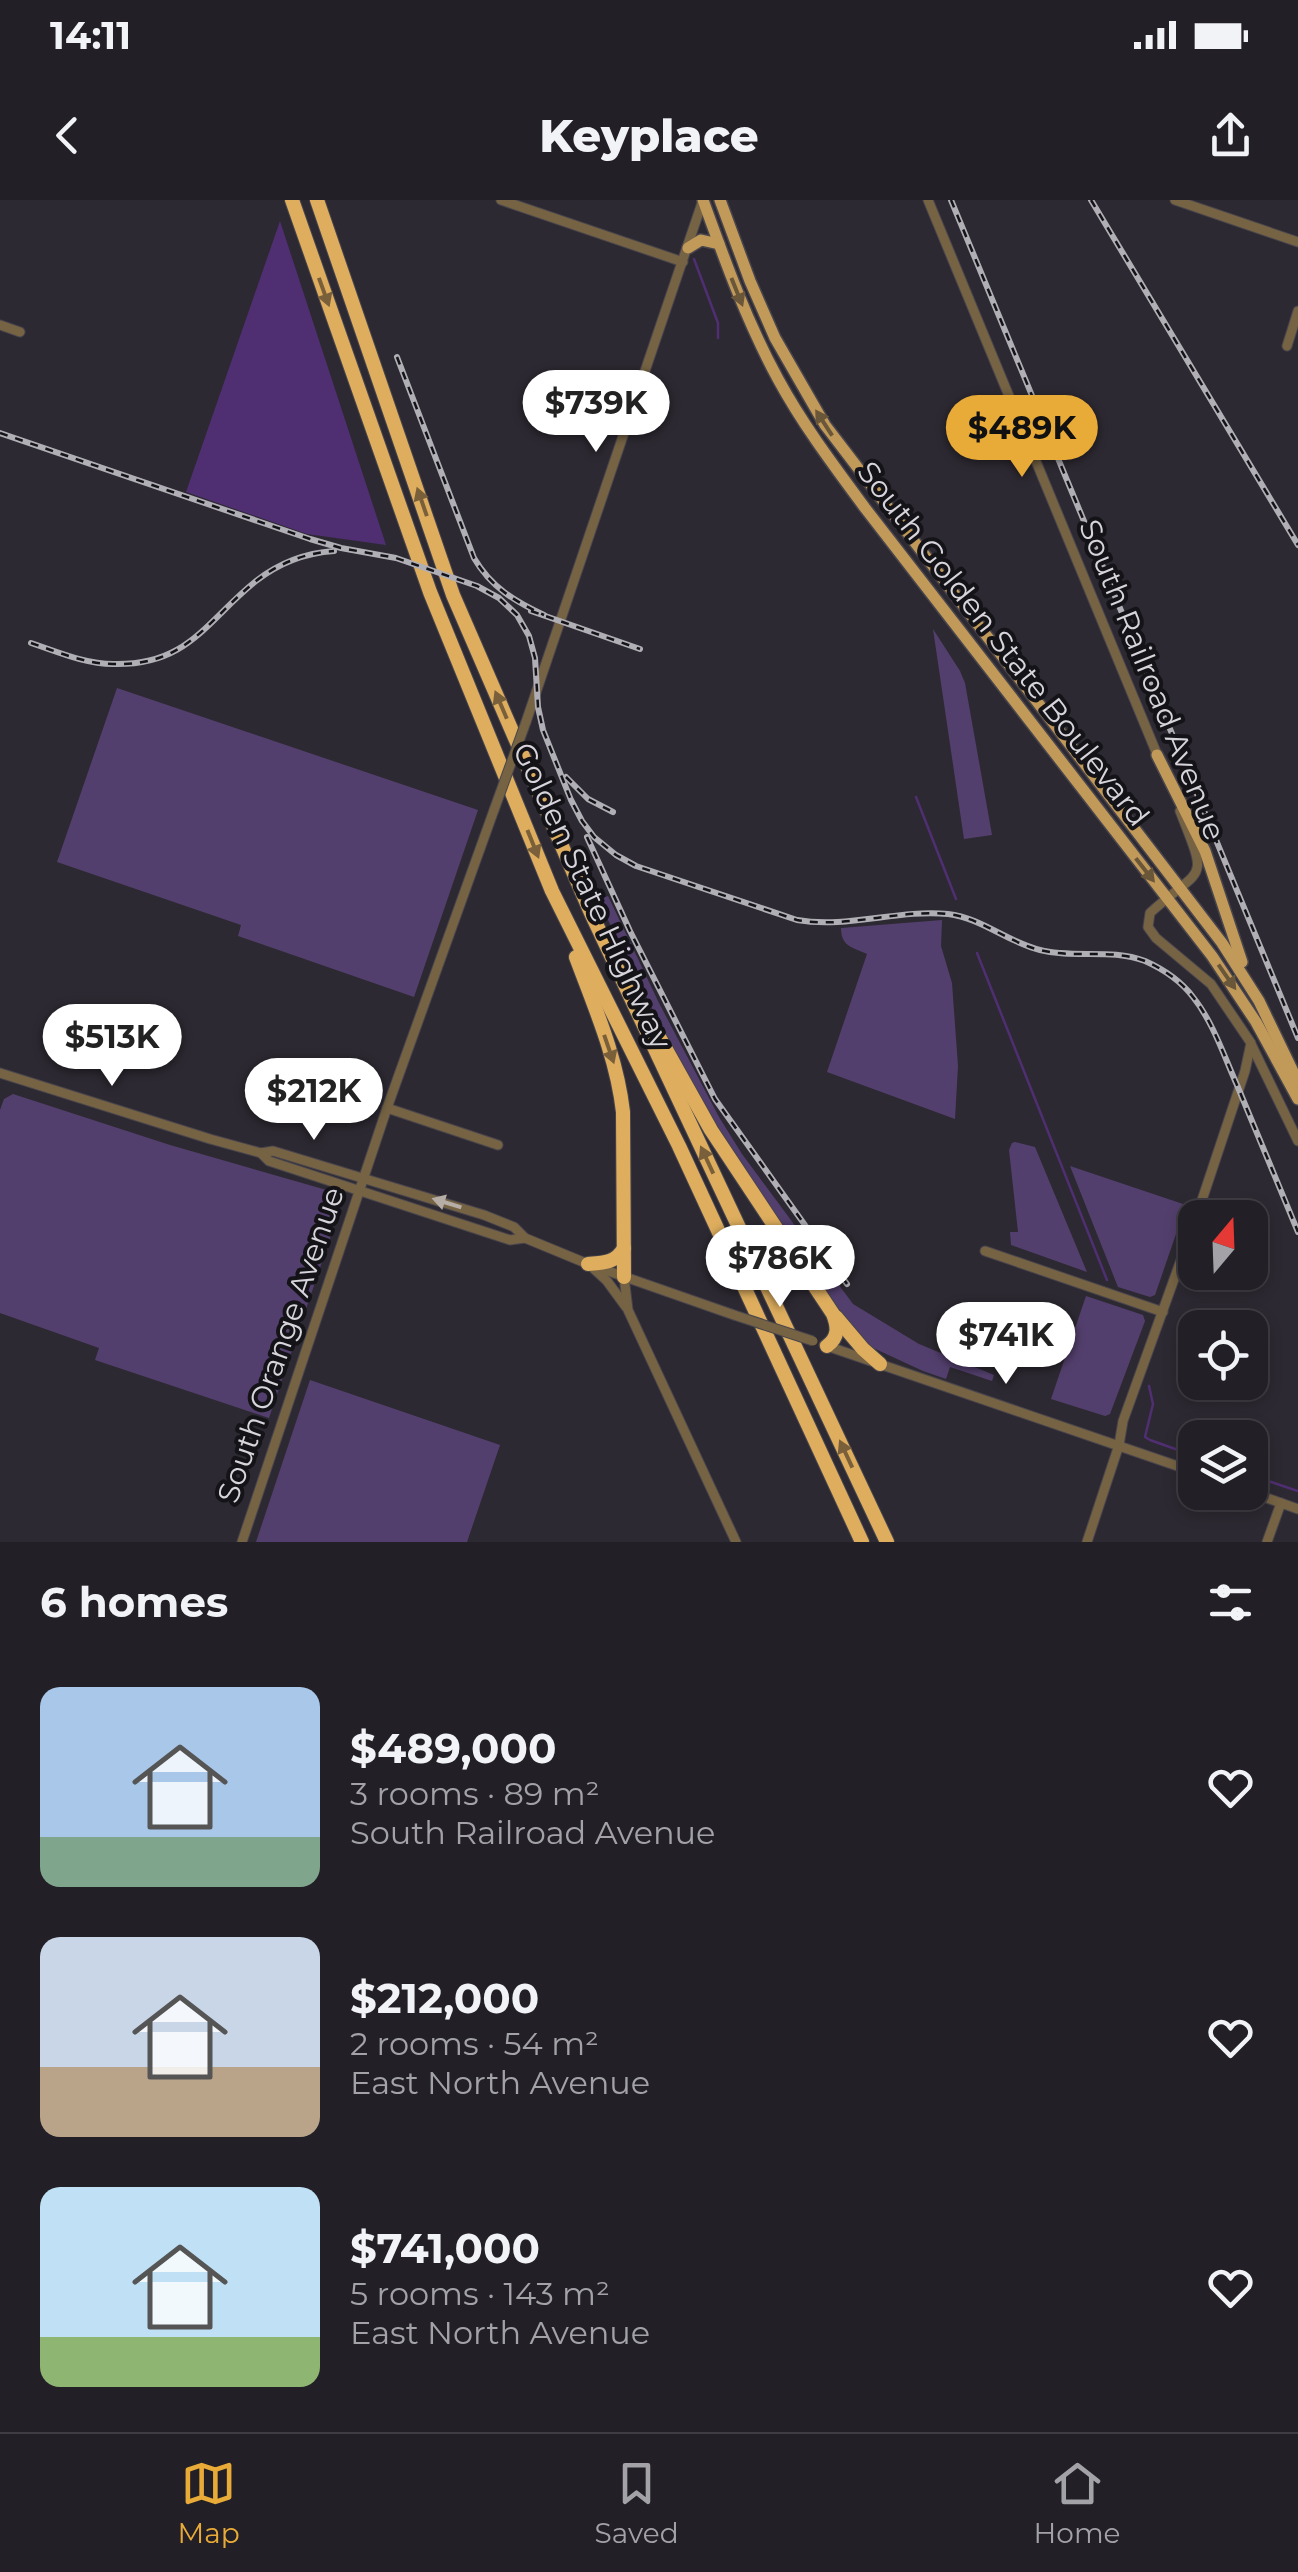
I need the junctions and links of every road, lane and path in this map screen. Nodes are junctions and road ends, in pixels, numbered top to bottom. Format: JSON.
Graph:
{"nodes":[{"id":1,"x":292,"y":200,"type":"edge"},
{"id":2,"x":317,"y":200,"type":"edge"},
{"id":3,"x":501,"y":200,"type":"edge"},
{"id":4,"x":703,"y":200,"type":"edge"},
{"id":5,"x":720,"y":200,"type":"edge"},
{"id":6,"x":928,"y":200,"type":"edge"},
{"id":7,"x":1183,"y":201,"type":"edge"},
{"id":8,"x":1298,"y":228,"type":"edge"},
{"id":9,"x":1296,"y":242,"type":"edge"},
{"id":10,"x":719,"y":244,"type":"junction"},
{"id":11,"x":688,"y":248,"type":"junction"},
{"id":12,"x":683,"y":262,"type":"junction"},
{"id":13,"x":1298,"y":312,"type":"edge"},
{"id":14,"x":0,"y":324,"type":"edge"},
{"id":15,"x":20,"y":332,"type":"dead end"},
{"id":16,"x":1287,"y":346,"type":"dead end"},
{"id":17,"x":1157,"y":755,"type":"junction"},
{"id":18,"x":552,"y":891,"type":"junction"},
{"id":19,"x":1174,"y":894,"type":"junction"},
{"id":20,"x":591,"y":913,"type":"junction"},
{"id":21,"x":1247,"y":981,"type":"junction"},
{"id":22,"x":1250,"y":1043,"type":"junction"},
{"id":23,"x":0,"y":1073,"type":"edge"},
{"id":24,"x":1298,"y":1082,"type":"edge"},
{"id":25,"x":1298,"y":1099,"type":"edge"},
{"id":26,"x":387,"y":1108,"type":"junction"},
{"id":27,"x":1298,"y":1141,"type":"edge"},
{"id":28,"x":498,"y":1145,"type":"dead end"},
{"id":29,"x":262,"y":1152,"type":"junction"},
{"id":30,"x":364,"y":1177,"type":"junction"},
{"id":31,"x":360,"y":1189,"type":"junction"},
{"id":32,"x":1202,"y":1200,"type":"edge"},
{"id":33,"x":525,"y":1238,"type":"junction"},
{"id":34,"x":624,"y":1248,"type":"junction"},
{"id":35,"x":985,"y":1252,"type":"dead end"},
{"id":36,"x":588,"y":1264,"type":"junction"},
{"id":37,"x":1178,"y":1270,"type":"edge"},
{"id":38,"x":624,"y":1276,"type":"junction"},
{"id":39,"x":628,"y":1310,"type":"junction"},
{"id":40,"x":1163,"y":1312,"type":"junction"},
{"id":41,"x":834,"y":1314,"type":"junction"},
{"id":42,"x":820,"y":1344,"type":"junction"},
{"id":43,"x":880,"y":1364,"type":"junction"},
{"id":44,"x":1119,"y":1445,"type":"junction"},
{"id":45,"x":1178,"y":1466,"type":"edge"},
{"id":46,"x":1268,"y":1499,"type":"edge"},
{"id":47,"x":1280,"y":1503,"type":"junction"},
{"id":48,"x":1298,"y":1509,"type":"edge"},
{"id":49,"x":242,"y":1542,"type":"edge"},
{"id":50,"x":736,"y":1542,"type":"edge"},
{"id":51,"x":862,"y":1542,"type":"edge"},
{"id":52,"x":888,"y":1542,"type":"edge"},
{"id":53,"x":1087,"y":1542,"type":"edge"},
{"id":54,"x":1267,"y":1542,"type":"edge"}],
"edges":[{"from":1,"to":18,"type":"highway","name":"Golden State Highway","one_way":true},
{"from":20,"to":2,"type":"highway","name":"Golden State Highway","one_way":true},
{"from":3,"to":12,"type":"street"},
{"from":4,"to":10,"type":"main road","name":"South Golden State Boulevard"},
{"from":4,"to":11,"type":"street","name":"South Orange Avenue"},
{"from":19,"to":5,"type":"main road","name":"South Golden State Boulevard","one_way":true},
{"from":6,"to":17,"type":"street","name":"South Railroad Avenue"},
{"from":7,"to":9,"type":"street"},
{"from":8,"to":9,"type":"street"},
{"from":10,"to":11,"type":"main road"},
{"from":10,"to":19,"type":"main road","name":"South Golden State Boulevard","one_way":true},
{"from":11,"to":12,"type":"street","name":"South Orange Avenue"},
{"from":12,"to":26,"type":"street","name":"South Orange Avenue","bridge":true},
{"from":13,"to":16,"type":"street"},
{"from":14,"to":15,"type":"street"},
{"from":17,"to":19,"type":"street","name":"South Railroad Avenue"},
{"from":17,"to":21,"type":"main road"},
{"from":18,"to":34,"type":"highway","one_way":true},
{"from":18,"to":51,"type":"highway","name":"Golden State Highway"},
{"from":19,"to":21,"type":"main road","name":"South Golden State Boulevard"},
{"from":19,"to":22,"type":"street"},
{"from":19,"to":25,"type":"main road","name":"South Golden State Boulevard","one_way":true},
{"from":20,"to":41,"type":"highway"},
{"from":52,"to":20,"type":"highway","name":"Golden State Highway","one_way":true},
{"from":21,"to":24,"type":"main road","name":"South Golden State Boulevard"},
{"from":22,"to":27,"type":"street"},
{"from":22,"to":32,"type":"street"},
{"from":23,"to":29,"type":"street"},
{"from":26,"to":28,"type":"street"},
{"from":26,"to":30,"type":"street","name":"South Orange Avenue"},
{"from":29,"to":30,"type":"street"},
{"from":29,"to":31,"type":"street"},
{"from":30,"to":31,"type":"street","name":"South Orange Avenue"},
{"from":33,"to":30,"type":"street","one_way":true},
{"from":31,"to":33,"type":"street"},
{"from":31,"to":49,"type":"street","name":"South Orange Avenue"},
{"from":33,"to":36,"type":"street"},
{"from":34,"to":36,"type":"highway"},
{"from":34,"to":38,"type":"highway"},
{"from":35,"to":40,"type":"street"},
{"from":36,"to":38,"type":"street"},
{"from":36,"to":39,"type":"street"},
{"from":37,"to":40,"type":"street"},
{"from":38,"to":39,"type":"street"},
{"from":38,"to":42,"type":"street","bridge":true},
{"from":39,"to":50,"type":"street"},
{"from":40,"to":44,"type":"street"},
{"from":41,"to":42,"type":"highway"},
{"from":41,"to":43,"type":"highway"},
{"from":42,"to":43,"type":"street"},
{"from":43,"to":44,"type":"street"},
{"from":44,"to":45,"type":"street"},
{"from":44,"to":53,"type":"street"},
{"from":46,"to":47,"type":"street"},
{"from":47,"to":48,"type":"street"},
{"from":47,"to":54,"type":"street"}]}
